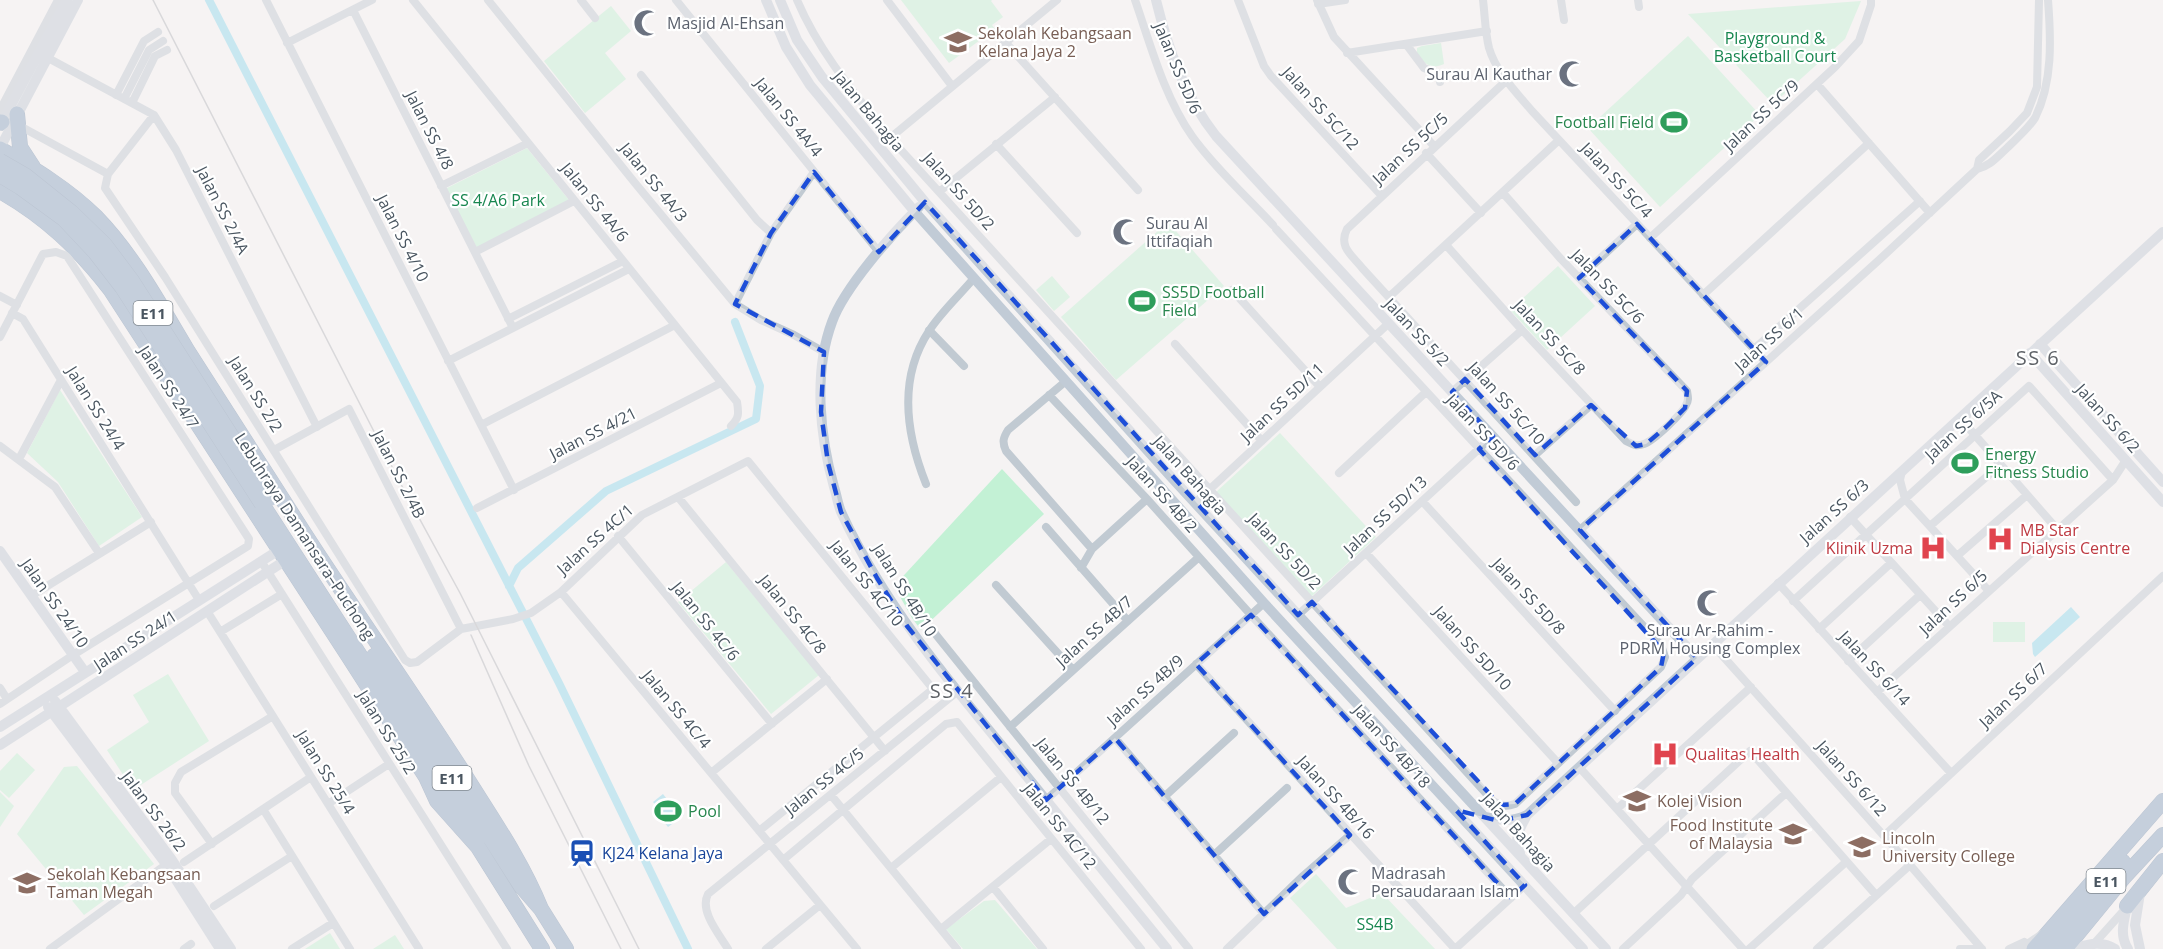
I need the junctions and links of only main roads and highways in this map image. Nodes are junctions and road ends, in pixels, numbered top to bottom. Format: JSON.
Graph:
{"nodes":[{"id":1,"x":18,"y":120,"type":"road end"},
{"id":2,"x":0,"y":149,"type":"edge"},
{"id":3,"x":0,"y":161,"type":"edge"},
{"id":4,"x":34,"y":170,"type":"junction"},
{"id":5,"x":0,"y":175,"type":"edge"},
{"id":6,"x":0,"y":191,"type":"edge"},
{"id":7,"x":7,"y":198,"type":"edge"},
{"id":8,"x":266,"y":501,"type":"junction"},
{"id":9,"x":2163,"y":801,"type":"edge"},
{"id":10,"x":2163,"y":814,"type":"edge"},
{"id":11,"x":2163,"y":835,"type":"edge"},
{"id":12,"x":2163,"y":840,"type":"edge"},
{"id":13,"x":478,"y":846,"type":"junction"},
{"id":14,"x":2163,"y":861,"type":"edge"},
{"id":15,"x":2127,"y":906,"type":"road end"},
{"id":16,"x":541,"y":909,"type":"junction"},
{"id":17,"x":2032,"y":945,"type":"edge"},
{"id":18,"x":542,"y":949,"type":"edge"},
{"id":19,"x":566,"y":949,"type":"edge"},
{"id":20,"x":2050,"y":949,"type":"edge"},
{"id":21,"x":2065,"y":949,"type":"edge"},
{"id":22,"x":2077,"y":949,"type":"edge"}],
"edges":[{"from":1,"to":4,"type":"highway"},
{"from":2,"to":4,"type":"highway"},
{"from":3,"to":8,"type":"highway","name":"Lebuhraya Damansara–Puchong","number":"E11","bridge":true},
{"from":4,"to":7,"type":"highway"},
{"from":4,"to":16,"type":"highway"},
{"from":5,"to":8,"type":"highway","name":"Lebuhraya Damansara–Puchong","number":"E11","bridge":true},
{"from":6,"to":7,"type":"highway"},
{"from":7,"to":13,"type":"highway"},
{"from":8,"to":13,"type":"highway","name":"Lebuhraya Damansara–Puchong","number":"E11"},
{"from":8,"to":16,"type":"highway","name":"Lebuhraya Damansara–Puchong","number":"E11"},
{"from":9,"to":17,"type":"highway"},
{"from":10,"to":20,"type":"highway","number":"E11"},
{"from":11,"to":21,"type":"highway","number":"E11"},
{"from":12,"to":22,"type":"highway"},
{"from":13,"to":18,"type":"highway","name":"Lebuhraya Damansara–Puchong","number":"E11"},
{"from":14,"to":15,"type":"highway"},
{"from":16,"to":19,"type":"highway","name":"Lebuhraya Damansara–Puchong","number":"E11"}]}
